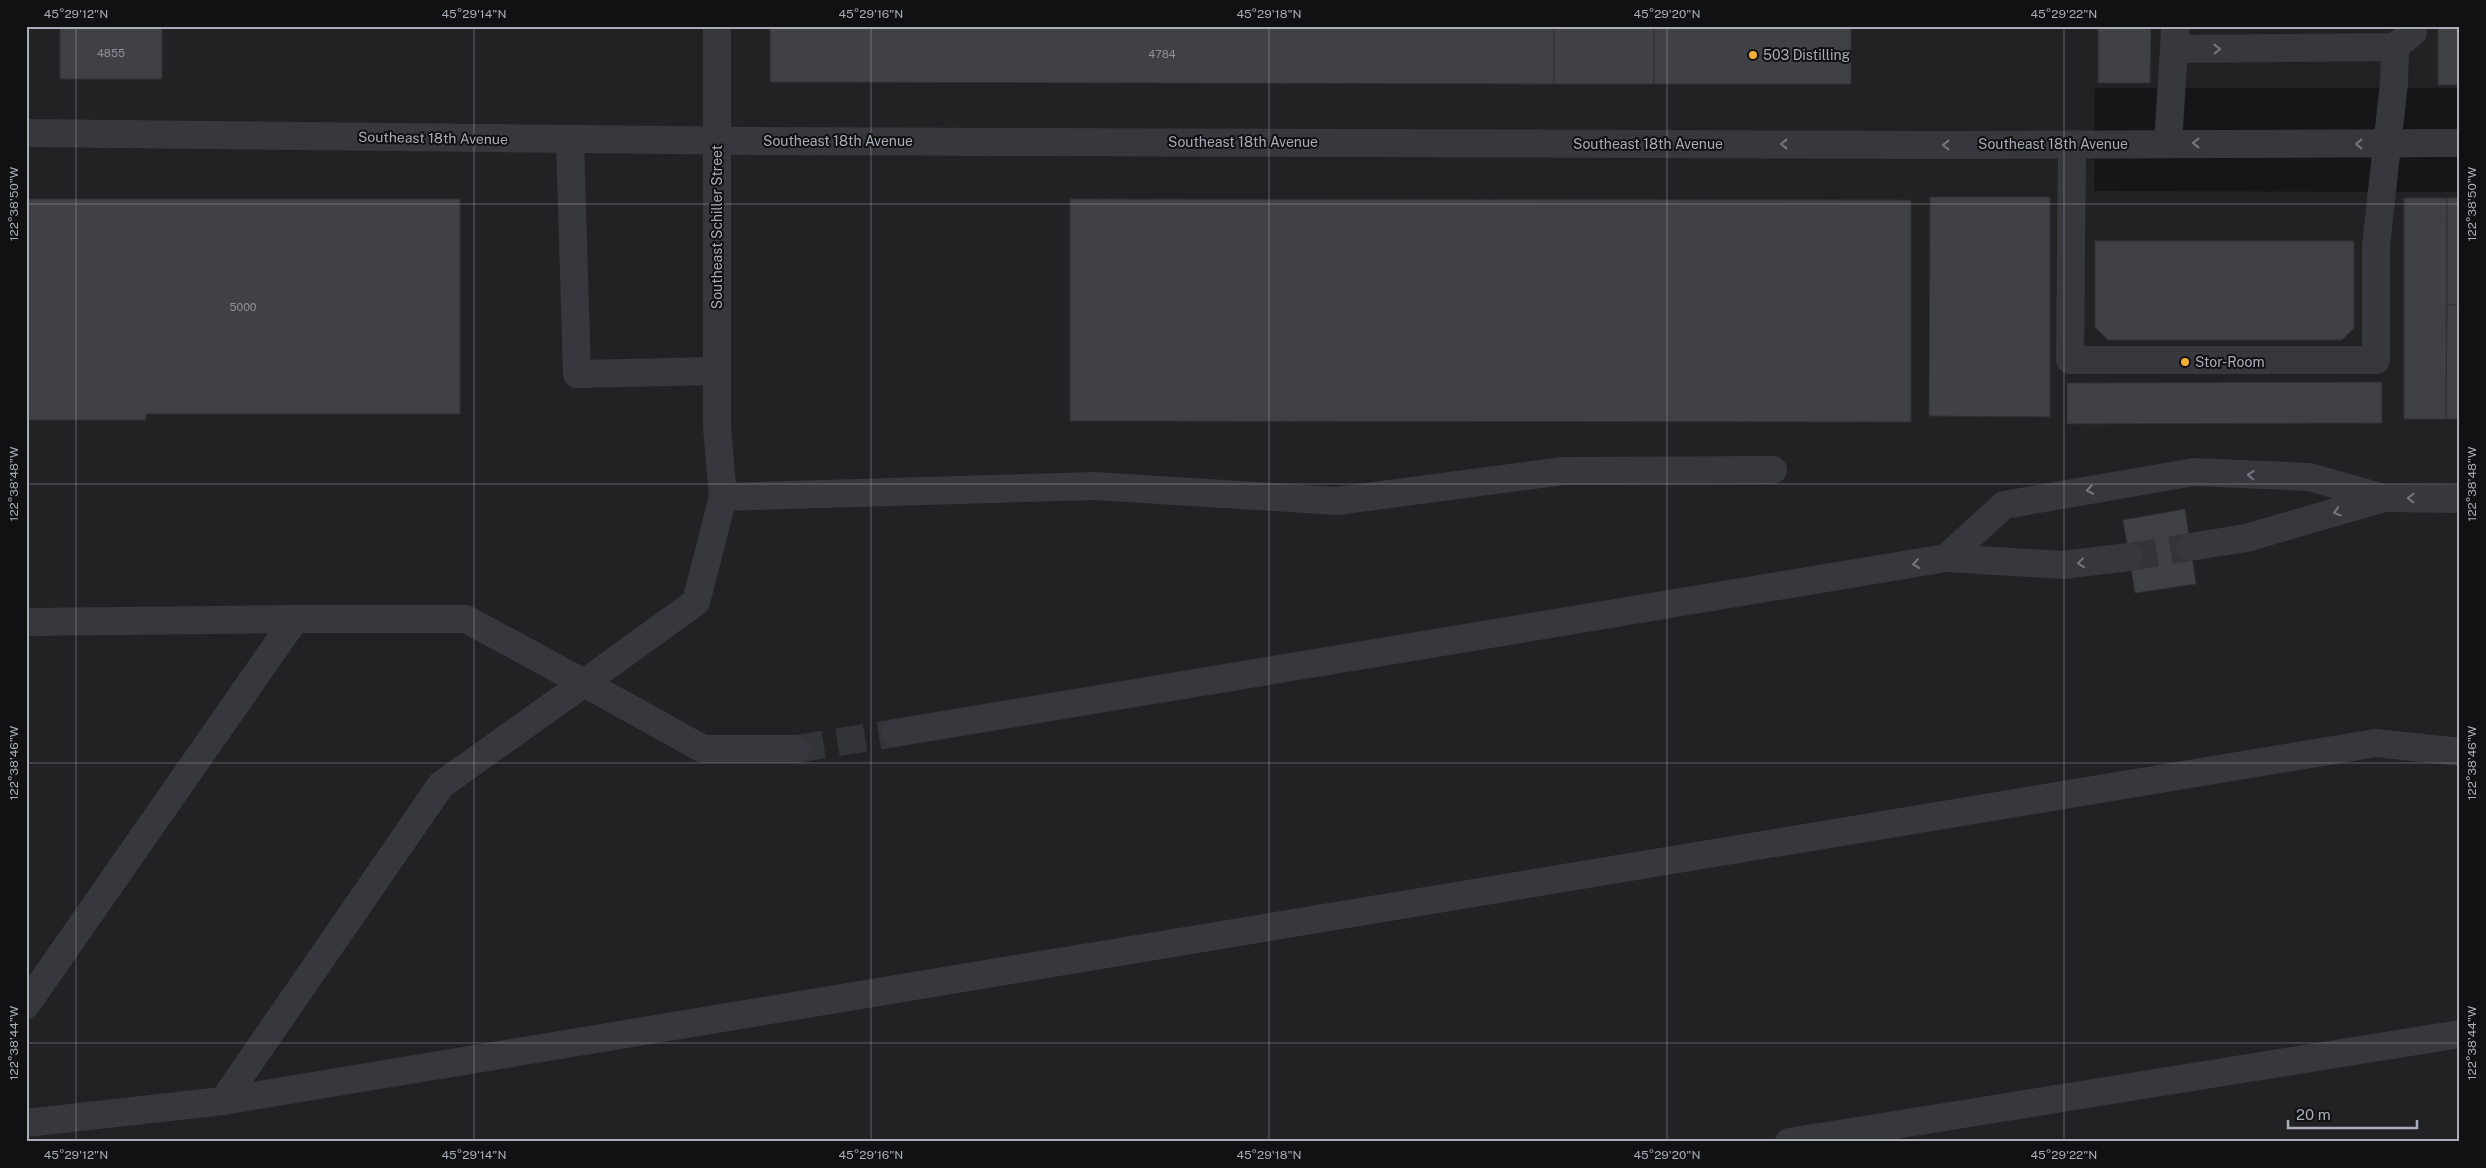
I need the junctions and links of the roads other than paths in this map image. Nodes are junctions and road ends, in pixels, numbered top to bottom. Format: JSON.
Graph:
{"nodes":[{"id":1,"x":717,"y":26,"type":"edge"},
{"id":2,"x":2413,"y":26,"type":"edge"},
{"id":3,"x":2175,"y":38,"type":"edge"},
{"id":4,"x":2395,"y":48,"type":"junction"},
{"id":5,"x":26,"y":133,"type":"edge"},
{"id":6,"x":570,"y":140,"type":"junction"},
{"id":7,"x":717,"y":140,"type":"junction"},
{"id":8,"x":2168,"y":143,"type":"junction"},
{"id":9,"x":2460,"y":143,"type":"edge"},
{"id":10,"x":2072,"y":144,"type":"junction"},
{"id":11,"x":2387,"y":144,"type":"junction"},
{"id":12,"x":717,"y":371,"type":"junction"},
{"id":13,"x":1773,"y":470,"type":"dead end"},
{"id":14,"x":722,"y":497,"type":"junction"},
{"id":15,"x":2384,"y":498,"type":"junction"},
{"id":16,"x":2460,"y":499,"type":"edge"},
{"id":17,"x":2190,"y":547,"type":"tunnel mouth"},
{"id":18,"x":2129,"y":557,"type":"tunnel mouth"},
{"id":19,"x":1946,"y":558,"type":"junction"},
{"id":20,"x":294,"y":619,"type":"junction"},
{"id":21,"x":26,"y":622,"type":"edge"},
{"id":22,"x":584,"y":683,"type":"junction"},
{"id":23,"x":895,"y":733,"type":"tunnel mouth"},
{"id":24,"x":796,"y":749,"type":"tunnel mouth"},
{"id":25,"x":2460,"y":752,"type":"edge"},
{"id":26,"x":26,"y":1005,"type":"edge"},
{"id":27,"x":2460,"y":1034,"type":"edge"},
{"id":28,"x":223,"y":1101,"type":"junction"},
{"id":29,"x":26,"y":1123,"type":"edge"},
{"id":30,"x":1789,"y":1142,"type":"edge"}],
"edges":[{"from":1,"to":7,"type":"street","name":"Southeast Schiller Street"},
{"from":2,"to":4,"type":"street"},
{"from":3,"to":4,"type":"street","one_way":true},
{"from":3,"to":8,"type":"street"},
{"from":4,"to":11,"type":"street"},
{"from":5,"to":6,"type":"street","name":"Southeast 18th Avenue"},
{"from":6,"to":7,"type":"street","name":"Southeast 18th Avenue"},
{"from":6,"to":12,"type":"street"},
{"from":10,"to":7,"type":"street","name":"Southeast 18th Avenue","one_way":true},
{"from":7,"to":12,"type":"street","name":"Southeast Schiller Street"},
{"from":8,"to":10,"type":"street","name":"Southeast 18th Avenue"},
{"from":11,"to":8,"type":"street","name":"Southeast 18th Avenue","one_way":true},
{"from":9,"to":11,"type":"street","name":"Southeast 18th Avenue"},
{"from":10,"to":11,"type":"street"},
{"from":12,"to":14,"type":"street","name":"Southeast Schiller Street"},
{"from":13,"to":14,"type":"street"},
{"from":14,"to":22,"type":"street","name":"Southeast Schiller Street"},
{"from":16,"to":15,"type":"street","one_way":true},
{"from":15,"to":17,"type":"street","one_way":true},
{"from":15,"to":19,"type":"street","one_way":true},
{"from":18,"to":19,"type":"street","one_way":true},
{"from":19,"to":23,"type":"street","one_way":true},
{"from":20,"to":21,"type":"street"},
{"from":20,"to":22,"type":"street"},
{"from":20,"to":26,"type":"street"},
{"from":22,"to":24,"type":"street"},
{"from":22,"to":28,"type":"street","name":"Southeast Schiller Street"},
{"from":25,"to":28,"type":"street"},
{"from":27,"to":30,"type":"street"},
{"from":28,"to":29,"type":"street"}]}
